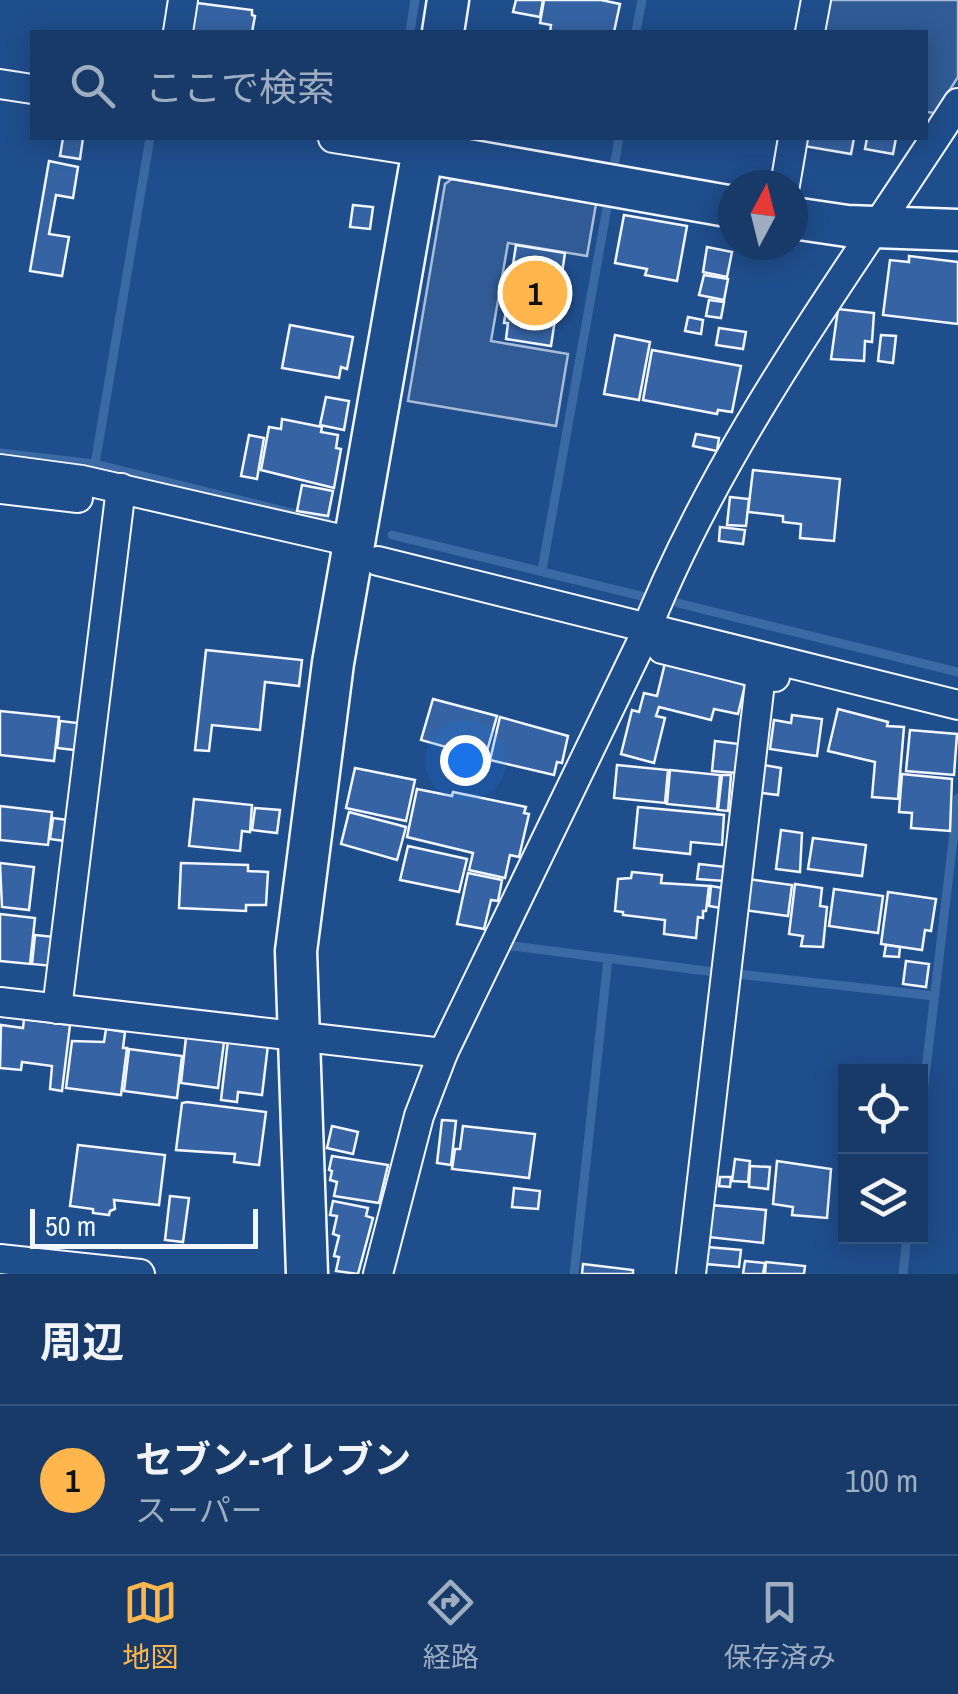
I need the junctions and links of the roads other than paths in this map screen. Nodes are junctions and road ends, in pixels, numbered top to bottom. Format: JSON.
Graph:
{"nodes":[{"id":1,"x":183,"y":0,"type":"edge"},
{"id":2,"x":448,"y":0,"type":"edge"},
{"id":3,"x":816,"y":0,"type":"edge"},
{"id":4,"x":178,"y":30,"type":"edge"},
{"id":5,"x":442,"y":30,"type":"edge"},
{"id":6,"x":810,"y":30,"type":"edge"},
{"id":7,"x":0,"y":84,"type":"edge"},
{"id":8,"x":30,"y":89,"type":"edge"},
{"id":9,"x":958,"y":102,"type":"edge"},
{"id":10,"x":360,"y":140,"type":"edge"},
{"id":11,"x":793,"y":140,"type":"edge"},
{"id":12,"x":424,"y":145,"type":"edge"},
{"id":13,"x":788,"y":170,"type":"edge"},
{"id":14,"x":718,"y":204,"type":"edge"},
{"id":15,"x":808,"y":220,"type":"edge"},
{"id":16,"x":879,"y":226,"type":"junction"},
{"id":17,"x":958,"y":230,"type":"edge"},
{"id":18,"x":0,"y":469,"type":"edge"},
{"id":19,"x":0,"y":490,"type":"edge"},
{"id":20,"x":120,"y":497,"type":"junction"},
{"id":21,"x":353,"y":551,"type":"junction"},
{"id":22,"x":644,"y":635,"type":"junction"},
{"id":23,"x":761,"y":674,"type":"junction"},
{"id":24,"x":958,"y":705,"type":"edge"},
{"id":25,"x":958,"y":720,"type":"edge"},
{"id":26,"x":0,"y":1002,"type":"edge"},
{"id":27,"x":57,"y":1009,"type":"junction"},
{"id":28,"x":299,"y":1036,"type":"junction"},
{"id":29,"x":443,"y":1053,"type":"junction"},
{"id":30,"x":0,"y":1259,"type":"edge"},
{"id":31,"x":140,"y":1274,"type":"edge"},
{"id":32,"x":308,"y":1274,"type":"edge"},
{"id":33,"x":378,"y":1274,"type":"edge"},
{"id":34,"x":691,"y":1274,"type":"edge"}],
"edges":[{"from":1,"to":4,"type":"street"},
{"from":2,"to":5,"type":"street"},
{"from":3,"to":6,"type":"street"},
{"from":7,"to":8,"type":"street"},
{"from":9,"to":16,"type":"street"},
{"from":10,"to":12,"type":"street"},
{"from":11,"to":13,"type":"street"},
{"from":12,"to":14,"type":"street"},
{"from":12,"to":21,"type":"street"},
{"from":15,"to":16,"type":"street"},
{"from":16,"to":17,"type":"street"},
{"from":16,"to":22,"type":"street"},
{"from":18,"to":20,"type":"street"},
{"from":19,"to":20,"type":"street"},
{"from":20,"to":21,"type":"street"},
{"from":20,"to":27,"type":"street"},
{"from":21,"to":22,"type":"street"},
{"from":21,"to":28,"type":"street"},
{"from":22,"to":23,"type":"street"},
{"from":22,"to":24,"type":"street"},
{"from":22,"to":29,"type":"street"},
{"from":23,"to":25,"type":"street"},
{"from":23,"to":34,"type":"street"},
{"from":26,"to":27,"type":"street"},
{"from":27,"to":28,"type":"street"},
{"from":28,"to":29,"type":"street"},
{"from":28,"to":32,"type":"street"},
{"from":29,"to":33,"type":"street"},
{"from":30,"to":31,"type":"street"}]}
